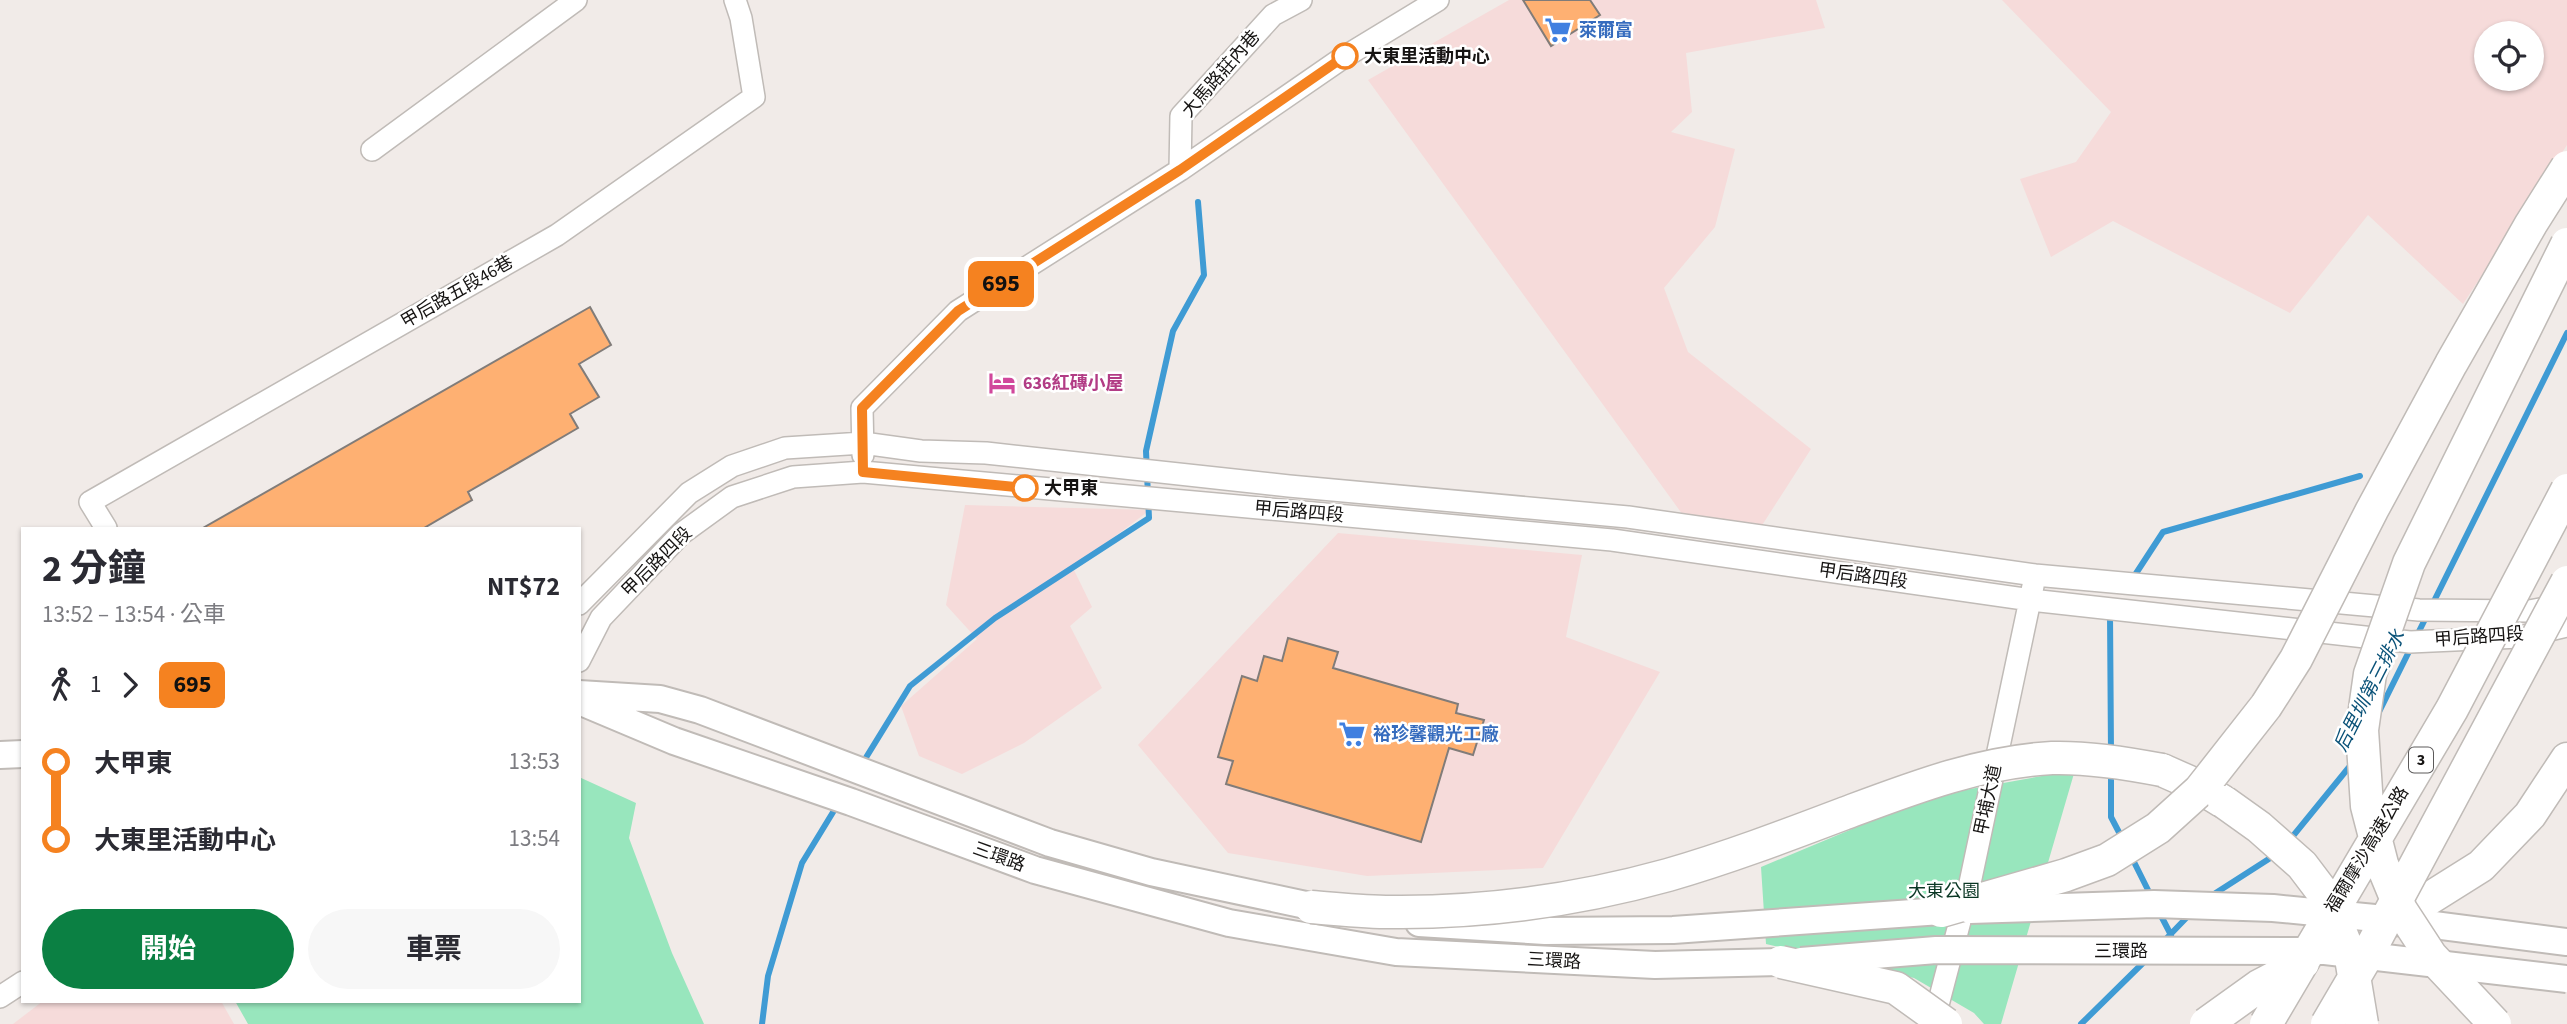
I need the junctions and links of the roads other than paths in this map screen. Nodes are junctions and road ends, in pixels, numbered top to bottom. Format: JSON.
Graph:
{"nodes":[{"id":1,"x":576,"y":0,"type":"edge"},
{"id":2,"x":735,"y":0,"type":"edge"},
{"id":3,"x":1301,"y":0,"type":"edge"},
{"id":4,"x":1438,"y":0,"type":"edge"},
{"id":5,"x":372,"y":150,"type":"dead end"},
{"id":6,"x":2567,"y":167,"type":"edge"},
{"id":7,"x":1180,"y":170,"type":"junction"},
{"id":8,"x":2567,"y":244,"type":"edge"},
{"id":9,"x":863,"y":443,"type":"junction"},
{"id":10,"x":863,"y":472,"type":"junction"},
{"id":11,"x":2567,"y":490,"type":"edge"},
{"id":12,"x":105,"y":527,"type":"edge"},
{"id":13,"x":2035,"y":575,"type":"junction"},
{"id":14,"x":2567,"y":582,"type":"edge"},
{"id":15,"x":2031,"y":600,"type":"junction"},
{"id":16,"x":581,"y":602,"type":"edge"},
{"id":17,"x":2567,"y":604,"type":"edge"},
{"id":18,"x":2567,"y":626,"type":"edge"},
{"id":19,"x":581,"y":657,"type":"edge"},
{"id":20,"x":581,"y":695,"type":"edge"},
{"id":21,"x":581,"y":701,"type":"edge"},
{"id":22,"x":630,"y":708,"type":"junction"},
{"id":23,"x":21,"y":754,"type":"edge"},
{"id":24,"x":0,"y":755,"type":"edge"},
{"id":25,"x":2567,"y":759,"type":"edge"},
{"id":26,"x":1311,"y":907,"type":"junction"},
{"id":27,"x":1941,"y":911,"type":"junction"},
{"id":28,"x":2395,"y":920,"type":"junction"},
{"id":29,"x":2567,"y":942,"type":"edge"},
{"id":30,"x":2325,"y":951,"type":"junction"},
{"id":31,"x":1781,"y":962,"type":"junction"},
{"id":32,"x":2567,"y":979,"type":"edge"},
{"id":33,"x":21,"y":983,"type":"edge"},
{"id":34,"x":0,"y":997,"type":"edge"},
{"id":35,"x":1933,"y":1024,"type":"edge"},
{"id":36,"x":1946,"y":1024,"type":"edge"},
{"id":37,"x":2206,"y":1024,"type":"edge"},
{"id":38,"x":2266,"y":1024,"type":"edge"},
{"id":39,"x":2327,"y":1024,"type":"edge"},
{"id":40,"x":2362,"y":1024,"type":"edge"},
{"id":41,"x":2495,"y":1024,"type":"edge"}],
"edges":[{"from":1,"to":5,"type":"street"},
{"from":2,"to":12,"type":"street","name":"甲后路五段46巷"},
{"from":3,"to":7,"type":"street","name":"大馬路莊內巷"},
{"from":4,"to":7,"type":"street"},
{"from":6,"to":27,"type":"highway","bridge":true},
{"from":7,"to":9,"type":"street"},
{"from":8,"to":41,"type":"highway","bridge":true},
{"from":9,"to":10,"type":"street"},
{"from":9,"to":13,"type":"street","name":"甲后路四段"},
{"from":9,"to":16,"type":"street","name":"甲后路四段"},
{"from":10,"to":15,"type":"street","name":"甲后路四段"},
{"from":10,"to":19,"type":"street","name":"甲后路四段"},
{"from":11,"to":38,"type":"highway","name":"福爾摩沙高速公路","number":"3","bridge":true},
{"from":13,"to":15,"type":"street","name":"甲埔大道"},
{"from":13,"to":17,"type":"street","name":"甲后路四段"},
{"from":14,"to":39,"type":"highway","bridge":true},
{"from":15,"to":18,"type":"street","name":"甲后路四段"},
{"from":15,"to":35,"type":"street","name":"甲埔大道"},
{"from":20,"to":22,"type":"main road","name":"三環路"},
{"from":21,"to":22,"type":"main road","name":"三環路"},
{"from":22,"to":26,"type":"main road","name":"三環路"},
{"from":22,"to":31,"type":"main road","name":"三環路"},
{"from":23,"to":24,"type":"main road"},
{"from":25,"to":28,"type":"highway"},
{"from":26,"to":27,"type":"main road","name":"三環路","bridge":true},
{"from":26,"to":40,"type":"highway","bridge":true},
{"from":27,"to":28,"type":"main road","name":"三環路","bridge":true},
{"from":28,"to":29,"type":"main road","name":"三環路","bridge":true},
{"from":28,"to":30,"type":"main road","bridge":true},
{"from":30,"to":31,"type":"main road","name":"三環路","bridge":true},
{"from":30,"to":32,"type":"main road","name":"三環路","bridge":true},
{"from":30,"to":37,"type":"highway","bridge":true},
{"from":31,"to":36,"type":"highway","bridge":true},
{"from":33,"to":34,"type":"street"}]}
